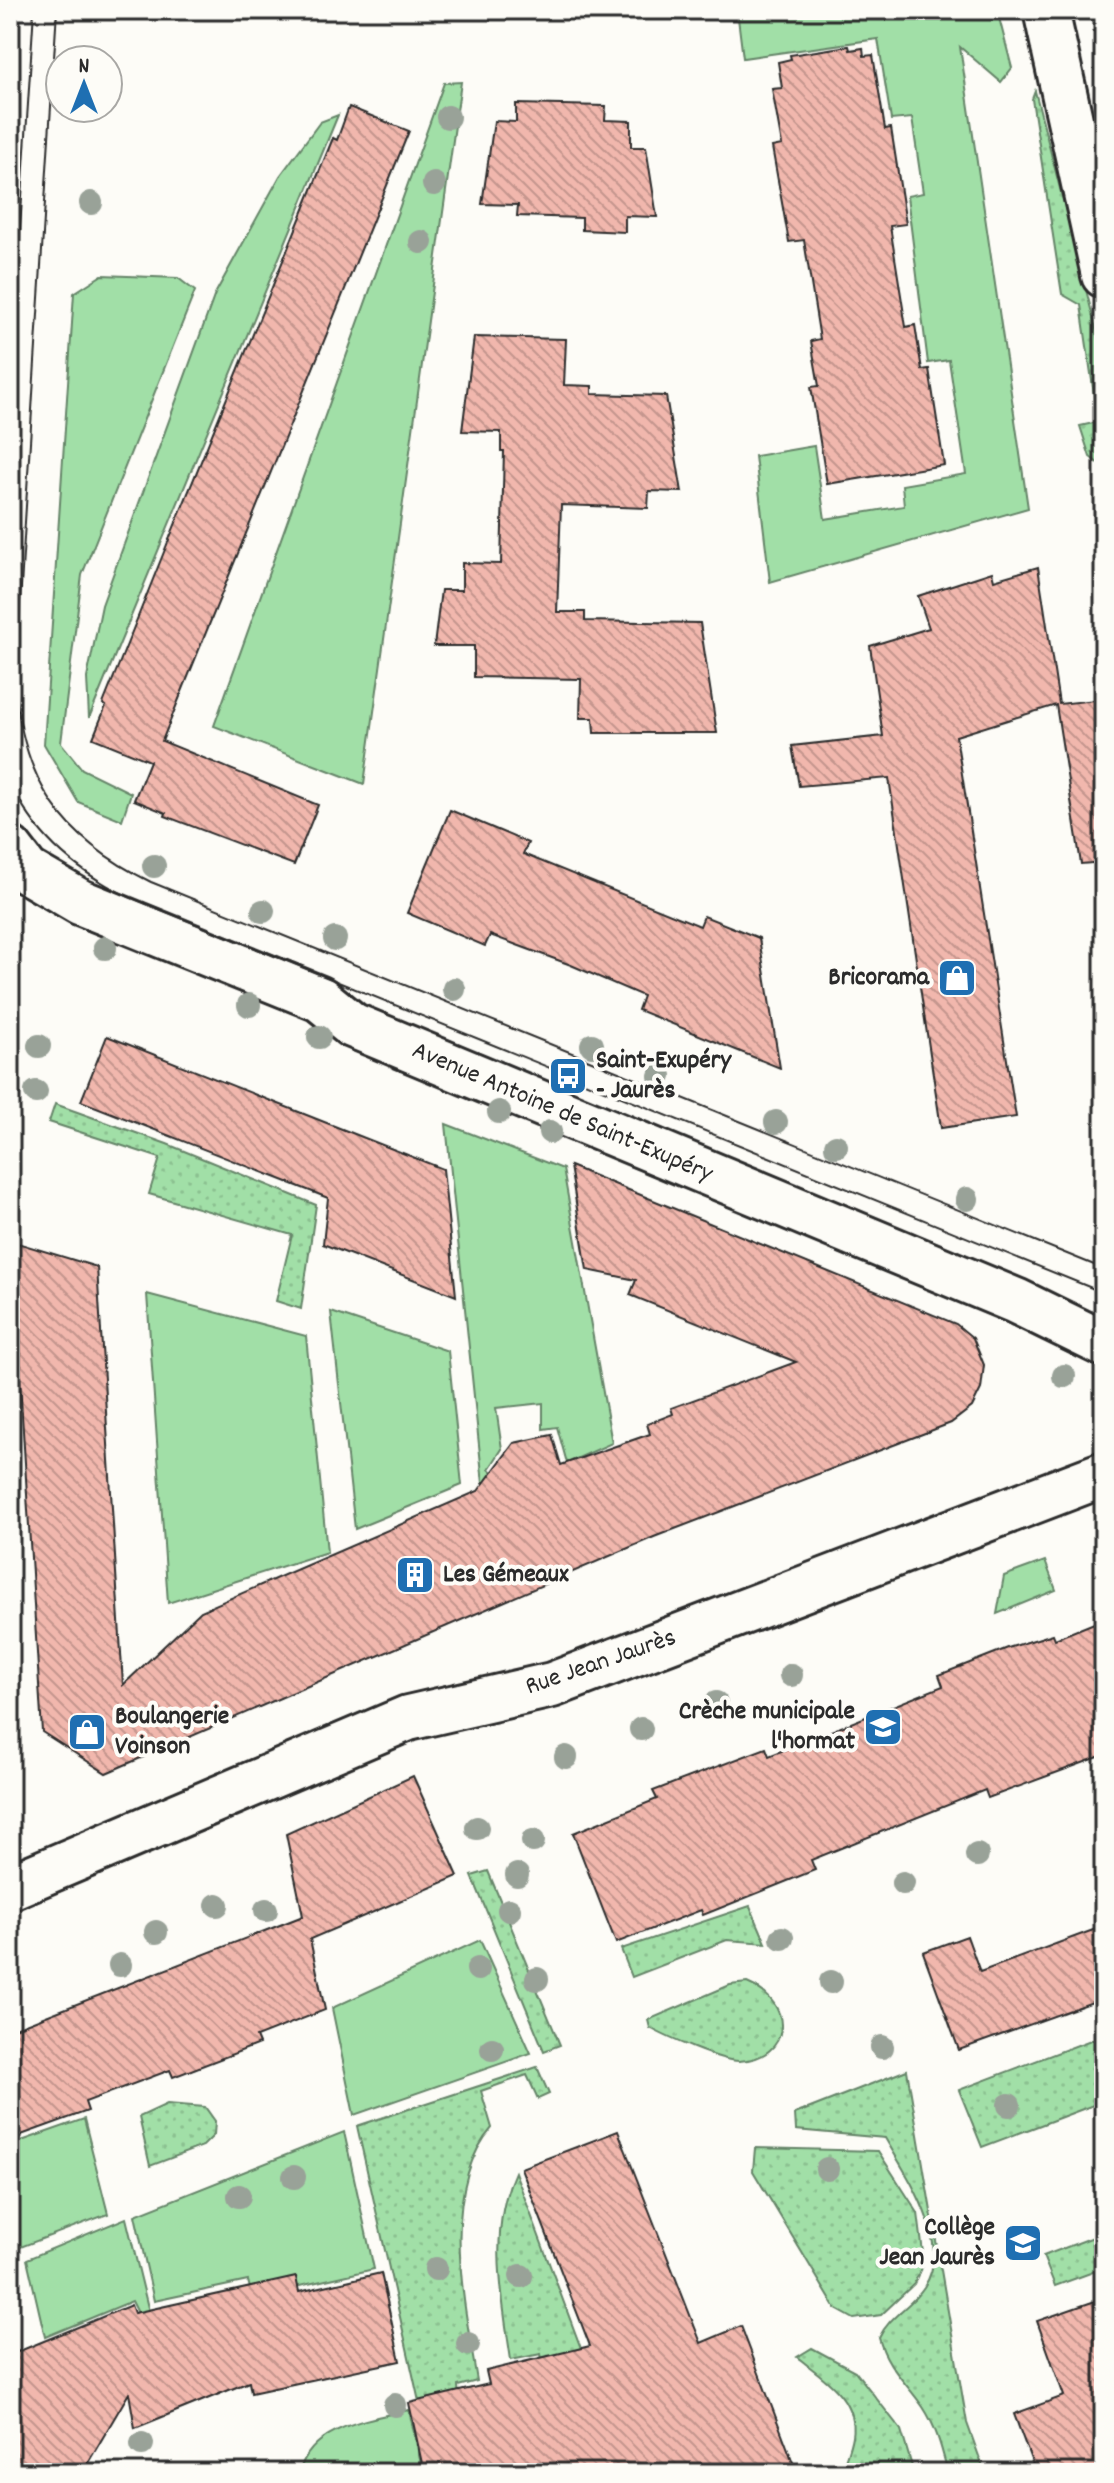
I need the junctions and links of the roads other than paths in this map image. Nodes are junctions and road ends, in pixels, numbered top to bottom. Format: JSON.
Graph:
{"nodes":[{"id":1,"x":1046,"y":10,"type":"edge"},
{"id":2,"x":1104,"y":275,"type":"edge"},
{"id":3,"x":19,"y":860,"type":"edge"},
{"id":4,"x":1104,"y":1344,"type":"edge"},
{"id":5,"x":1104,"y":1474,"type":"edge"},
{"id":6,"x":10,"y":1887,"type":"edge"}],
"edges":[{"from":1,"to":2,"type":"street"},
{"from":3,"to":4,"type":"street","name":"Avenue Antoine de Saint-Exupéry"},
{"from":5,"to":6,"type":"street","name":"Rue Jean Jaurès"}]}
